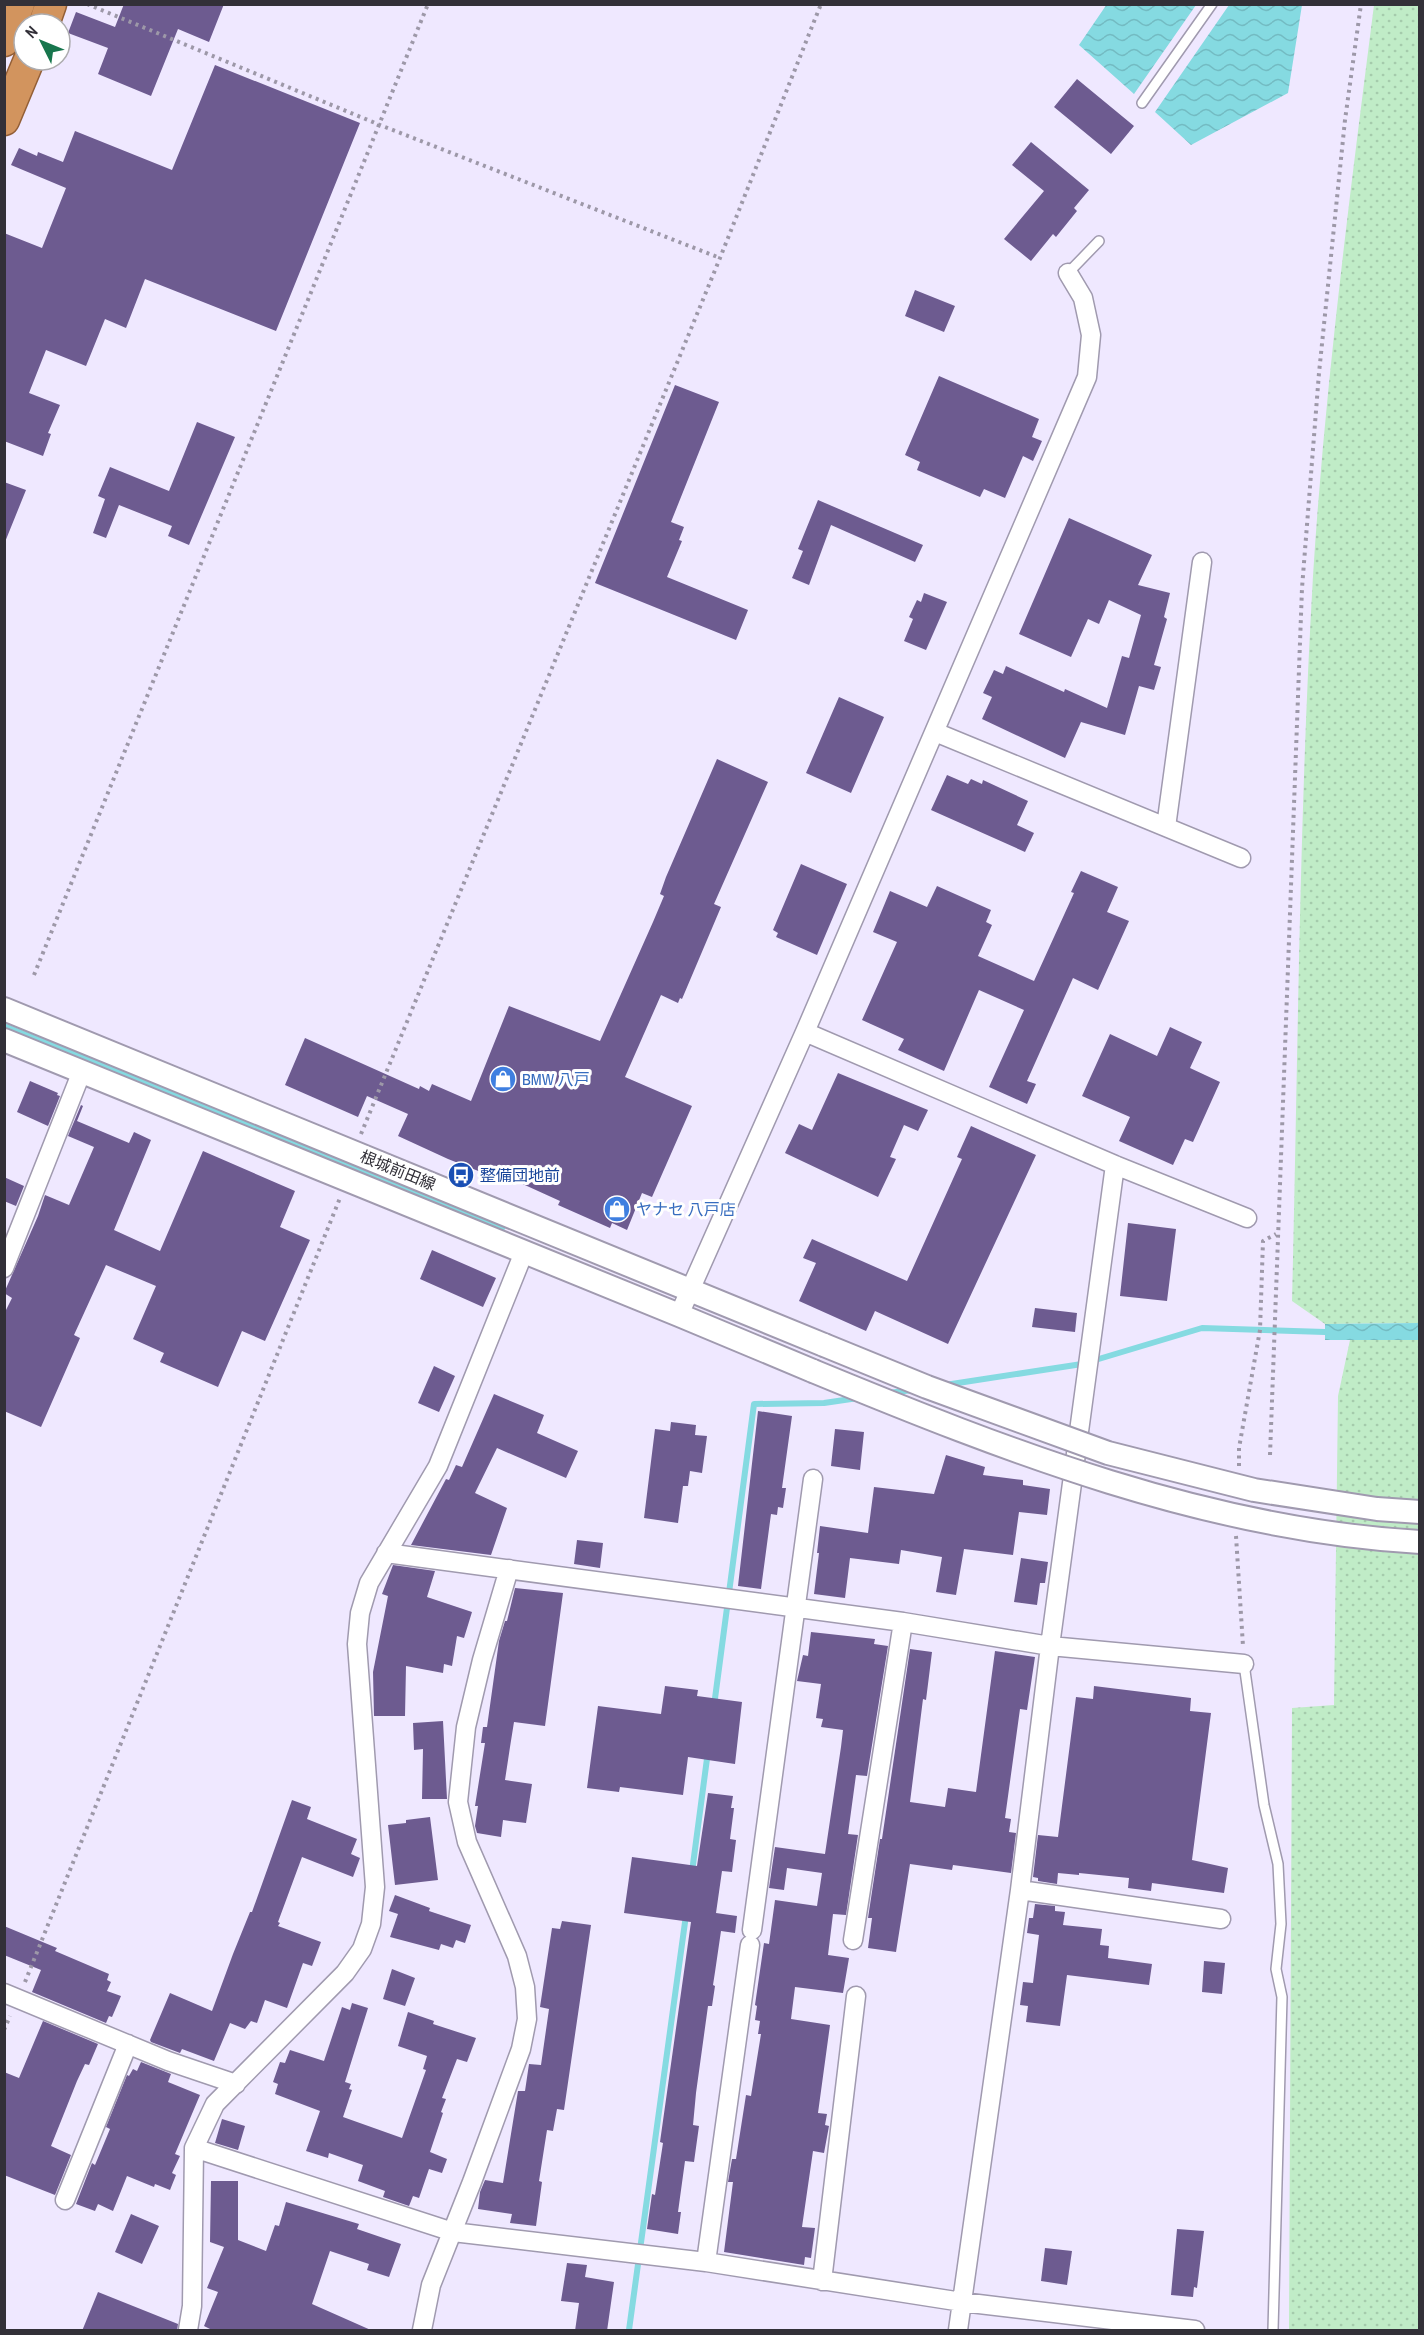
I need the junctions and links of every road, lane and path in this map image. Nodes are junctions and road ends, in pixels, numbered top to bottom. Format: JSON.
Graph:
{"nodes":[{"id":1,"x":19,"y":4,"type":"edge"},
{"id":2,"x":87,"y":4,"type":"edge"},
{"id":3,"x":428,"y":4,"type":"edge"},
{"id":4,"x":821,"y":4,"type":"edge"},
{"id":5,"x":1212,"y":4,"type":"edge"},
{"id":6,"x":1361,"y":4,"type":"edge"},
{"id":7,"x":4,"y":41,"type":"edge"},
{"id":8,"x":24,"y":72,"type":"edge"},
{"id":9,"x":1142,"y":103,"type":"dead end"},
{"id":10,"x":4,"y":120,"type":"edge"},
{"id":11,"x":380,"y":125,"type":"junction"},
{"id":12,"x":1099,"y":242,"type":"dead end"},
{"id":13,"x":720,"y":258,"type":"junction"},
{"id":14,"x":1068,"y":273,"type":"joint"},
{"id":15,"x":1202,"y":562,"type":"dead end"},
{"id":16,"x":934,"y":732,"type":"junction"},
{"id":17,"x":1166,"y":827,"type":"junction"},
{"id":18,"x":1241,"y":858,"type":"dead end"},
{"id":19,"x":34,"y":975,"type":"dead end"},
{"id":20,"x":4,"y":1009,"type":"edge"},
{"id":21,"x":805,"y":1032,"type":"junction"},
{"id":22,"x":4,"y":1040,"type":"edge"},
{"id":23,"x":82,"y":1071,"type":"junction"},
{"id":24,"x":354,"y":1152,"type":"junction"},
{"id":25,"x":1115,"y":1165,"type":"junction"},
{"id":26,"x":348,"y":1181,"type":"junction"},
{"id":27,"x":1247,"y":1218,"type":"dead end"},
{"id":28,"x":1277,"y":1234,"type":"junction"},
{"id":29,"x":524,"y":1252,"type":"junction"},
{"id":30,"x":4,"y":1268,"type":"edge"},
{"id":31,"x":690,"y":1291,"type":"junction"},
{"id":32,"x":679,"y":1315,"type":"junction"},
{"id":33,"x":1270,"y":1455,"type":"dead end"},
{"id":34,"x":1239,"y":1470,"type":"dead end"},
{"id":35,"x":813,"y":1479,"type":"dead end"},
{"id":36,"x":1419,"y":1512,"type":"edge"},
{"id":37,"x":1237,"y":1526,"type":"dead end"},
{"id":38,"x":1419,"y":1542,"type":"edge"},
{"id":39,"x":386,"y":1553,"type":"junction"},
{"id":40,"x":509,"y":1569,"type":"junction"},
{"id":41,"x":794,"y":1608,"type":"junction"},
{"id":42,"x":903,"y":1622,"type":"junction"},
{"id":43,"x":1050,"y":1646,"type":"junction"},
{"id":44,"x":1244,"y":1664,"type":"junction"},
{"id":45,"x":1020,"y":1890,"type":"junction"},
{"id":46,"x":1221,"y":1919,"type":"dead end"},
{"id":47,"x":853,"y":1940,"type":"dead end"},
{"id":48,"x":11,"y":1996,"type":"edge"},
{"id":49,"x":856,"y":1996,"type":"dead end"},
{"id":50,"x":128,"y":2044,"type":"junction"},
{"id":51,"x":236,"y":2084,"type":"junction"},
{"id":52,"x":194,"y":2148,"type":"junction"},
{"id":53,"x":65,"y":2200,"type":"dead end"},
{"id":54,"x":453,"y":2232,"type":"junction"},
{"id":55,"x":706,"y":2262,"type":"junction"},
{"id":56,"x":822,"y":2281,"type":"junction"},
{"id":57,"x":962,"y":2302,"type":"junction"},
{"id":58,"x":188,"y":2331,"type":"edge"},
{"id":59,"x":422,"y":2331,"type":"edge"},
{"id":60,"x":958,"y":2331,"type":"edge"},
{"id":61,"x":1195,"y":2331,"type":"edge"},
{"id":62,"x":1273,"y":2331,"type":"edge"}],
"edges":[{"from":1,"to":7,"type":"highway"},
{"from":2,"to":11,"type":"path"},
{"from":3,"to":11,"type":"path"},
{"from":4,"to":13,"type":"path"},
{"from":5,"to":9,"type":"lane"},
{"from":6,"to":28,"type":"path"},
{"from":8,"to":10,"type":"highway"},
{"from":11,"to":13,"type":"path"},
{"from":11,"to":19,"type":"path"},
{"from":12,"to":14,"type":"lane"},
{"from":13,"to":24,"type":"path"},
{"from":14,"to":16,"type":"street"},
{"from":15,"to":17,"type":"street"},
{"from":16,"to":17,"type":"street"},
{"from":16,"to":21,"type":"street"},
{"from":17,"to":18,"type":"street"},
{"from":20,"to":24,"type":"street","name":"根城前田線"},
{"from":21,"to":25,"type":"street"},
{"from":21,"to":31,"type":"street"},
{"from":22,"to":23,"type":"street","name":"根城前田線"},
{"from":23,"to":26,"type":"street","name":"根城前田線"},
{"from":23,"to":30,"type":"street"},
{"from":24,"to":31,"type":"street","name":"根城前田線"},
{"from":25,"to":27,"type":"street"},
{"from":25,"to":43,"type":"street"},
{"from":26,"to":29,"type":"street","name":"根城前田線"},
{"from":26,"to":48,"type":"path"},
{"from":28,"to":33,"type":"path"},
{"from":28,"to":34,"type":"path"},
{"from":29,"to":32,"type":"street","name":"根城前田線"},
{"from":29,"to":39,"type":"street"},
{"from":31,"to":32,"type":"street"},
{"from":31,"to":36,"type":"street","name":"根城前田線","bridge":true},
{"from":32,"to":38,"type":"street","name":"根城前田線","bridge":true},
{"from":35,"to":41,"type":"street"},
{"from":37,"to":44,"type":"path"},
{"from":39,"to":40,"type":"street"},
{"from":39,"to":51,"type":"street"},
{"from":40,"to":41,"type":"street"},
{"from":40,"to":54,"type":"street"},
{"from":41,"to":42,"type":"street"},
{"from":41,"to":55,"type":"street"},
{"from":42,"to":43,"type":"street"},
{"from":42,"to":47,"type":"street"},
{"from":43,"to":44,"type":"street"},
{"from":43,"to":45,"type":"street"},
{"from":44,"to":62,"type":"lane"},
{"from":45,"to":46,"type":"street"},
{"from":45,"to":57,"type":"street"},
{"from":48,"to":50,"type":"street"},
{"from":49,"to":56,"type":"street"},
{"from":50,"to":51,"type":"street"},
{"from":50,"to":53,"type":"street"},
{"from":51,"to":52,"type":"street"},
{"from":52,"to":54,"type":"street"},
{"from":52,"to":58,"type":"street"},
{"from":54,"to":55,"type":"street"},
{"from":54,"to":59,"type":"street"},
{"from":55,"to":56,"type":"street"},
{"from":56,"to":57,"type":"street"},
{"from":57,"to":60,"type":"street"},
{"from":57,"to":61,"type":"street"}]}
